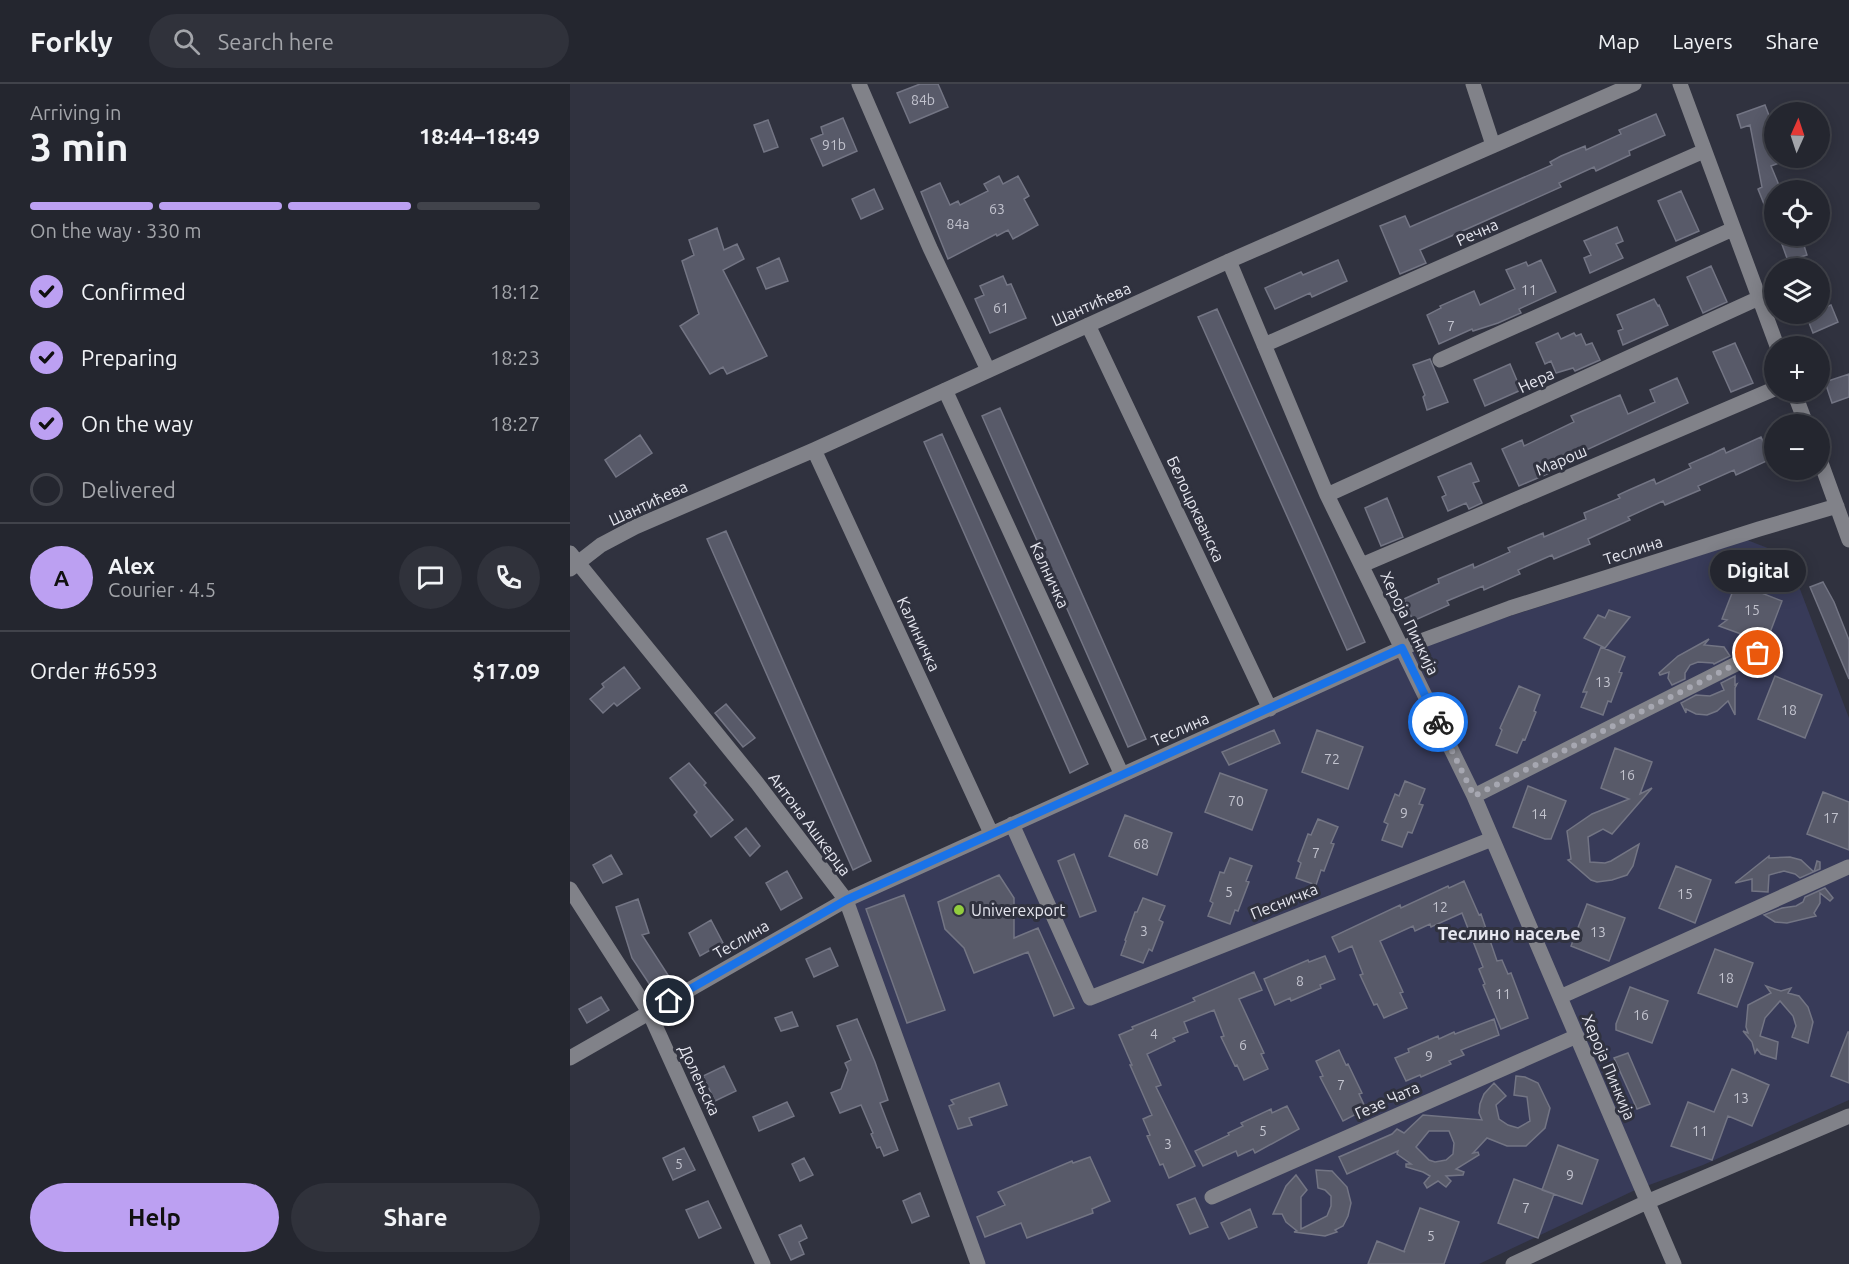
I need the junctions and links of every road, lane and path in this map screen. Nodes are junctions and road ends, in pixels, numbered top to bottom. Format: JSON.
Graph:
{"nodes":[{"id":1,"x":860,"y":84,"type":"edge"},
{"id":2,"x":1473,"y":84,"type":"edge"},
{"id":3,"x":1634,"y":84,"type":"edge"},
{"id":4,"x":1680,"y":84,"type":"edge"},
{"id":5,"x":1492,"y":145,"type":"junction"},
{"id":6,"x":1704,"y":151,"type":"junction"},
{"id":7,"x":1733,"y":229,"type":"junction"},
{"id":8,"x":1229,"y":261,"type":"junction"},
{"id":9,"x":1759,"y":298,"type":"junction"},
{"id":10,"x":1088,"y":325,"type":"junction"},
{"id":11,"x":1773,"y":336,"type":"edge"},
{"id":12,"x":1264,"y":345,"type":"junction"},
{"id":13,"x":1440,"y":360,"type":"dead end"},
{"id":14,"x":988,"y":370,"type":"junction"},
{"id":15,"x":945,"y":390,"type":"junction"},
{"id":16,"x":1764,"y":393,"type":"edge"},
{"id":17,"x":814,"y":450,"type":"junction"},
{"id":18,"x":1827,"y":480,"type":"edge"},
{"id":19,"x":1327,"y":495,"type":"junction"},
{"id":20,"x":1837,"y":506,"type":"junction"},
{"id":21,"x":1849,"y":540,"type":"edge"},
{"id":22,"x":573,"y":561,"type":"edge"},
{"id":23,"x":1362,"y":565,"type":"junction"},
{"id":24,"x":1402,"y":648,"type":"junction"},
{"id":25,"x":1758,"y":653,"type":"dead end"},
{"id":26,"x":1270,"y":709,"type":"junction"},
{"id":27,"x":1122,"y":775,"type":"junction"},
{"id":28,"x":1474,"y":796,"type":"junction"},
{"id":29,"x":1012,"y":824,"type":"junction"},
{"id":30,"x":991,"y":833,"type":"junction"},
{"id":31,"x":1492,"y":839,"type":"junction"},
{"id":32,"x":1848,"y":867,"type":"edge"},
{"id":33,"x":570,"y":889,"type":"edge"},
{"id":34,"x":846,"y":900,"type":"junction"},
{"id":35,"x":1560,"y":997,"type":"junction"},
{"id":36,"x":649,"y":1012,"type":"junction"},
{"id":37,"x":1577,"y":1036,"type":"junction"},
{"id":38,"x":570,"y":1058,"type":"edge"},
{"id":39,"x":1849,"y":1116,"type":"edge"},
{"id":40,"x":1212,"y":1197,"type":"dead end"},
{"id":41,"x":1647,"y":1202,"type":"junction"},
{"id":42,"x":763,"y":1264,"type":"edge"},
{"id":43,"x":978,"y":1264,"type":"edge"},
{"id":44,"x":1512,"y":1264,"type":"edge"},
{"id":45,"x":1674,"y":1264,"type":"edge"}],
"edges":[{"from":1,"to":14,"type":"street"},
{"from":2,"to":5,"type":"street"},
{"from":3,"to":5,"type":"street","name":"Шантићева"},
{"from":4,"to":6,"type":"street"},
{"from":5,"to":8,"type":"street","name":"Шантићева"},
{"from":6,"to":7,"type":"street"},
{"from":6,"to":12,"type":"street","name":"Речна"},
{"from":7,"to":9,"type":"street"},
{"from":7,"to":13,"type":"street"},
{"from":8,"to":10,"type":"street","name":"Шантићева"},
{"from":8,"to":12,"type":"street","name":"Хероја Пинкија"},
{"from":9,"to":11,"type":"street"},
{"from":9,"to":19,"type":"street","name":"Нера"},
{"from":10,"to":14,"type":"street","name":"Шантићева"},
{"from":10,"to":26,"type":"street","name":"Белоцркванска"},
{"from":12,"to":19,"type":"street","name":"Хероја Пинкија"},
{"from":14,"to":15,"type":"street","name":"Шантићева"},
{"from":15,"to":17,"type":"street","name":"Шантићева"},
{"from":15,"to":27,"type":"street","name":"Калничка"},
{"from":16,"to":23,"type":"street","name":"Марош"},
{"from":17,"to":22,"type":"street","name":"Шантићева"},
{"from":17,"to":30,"type":"street","name":"Калиничка"},
{"from":18,"to":20,"type":"street"},
{"from":19,"to":23,"type":"street","name":"Хероја Пинкија"},
{"from":20,"to":21,"type":"street"},
{"from":20,"to":24,"type":"street","name":"Теслина"},
{"from":22,"to":34,"type":"street","name":"Антона Ашкерца"},
{"from":23,"to":24,"type":"street","name":"Хероја Пинкија"},
{"from":24,"to":26,"type":"street","name":"Теслина"},
{"from":24,"to":28,"type":"street","name":"Хероја Пинкија"},
{"from":25,"to":28,"type":"street"},
{"from":26,"to":27,"type":"street","name":"Теслина"},
{"from":27,"to":29,"type":"street","name":"Теслина"},
{"from":28,"to":31,"type":"street","name":"Хероја Пинкија"},
{"from":29,"to":30,"type":"street","name":"Теслина"},
{"from":29,"to":31,"type":"street","name":"Песничка"},
{"from":30,"to":34,"type":"street","name":"Теслина"},
{"from":31,"to":35,"type":"street","name":"Хероја Пинкија"},
{"from":32,"to":35,"type":"street"},
{"from":33,"to":36,"type":"street","name":"Долењска"},
{"from":34,"to":36,"type":"street","name":"Теслина"},
{"from":34,"to":43,"type":"street","name":"Антона Ашкерца"},
{"from":35,"to":37,"type":"street","name":"Хероја Пинкија"},
{"from":36,"to":38,"type":"street","name":"Теслина"},
{"from":36,"to":42,"type":"street","name":"Долењска"},
{"from":37,"to":40,"type":"street","name":"Гезе Чата"},
{"from":37,"to":41,"type":"street","name":"Хероја Пинкија"},
{"from":39,"to":41,"type":"street"},
{"from":41,"to":44,"type":"street"},
{"from":41,"to":45,"type":"street","name":"Хероја Пинкија"}]}
